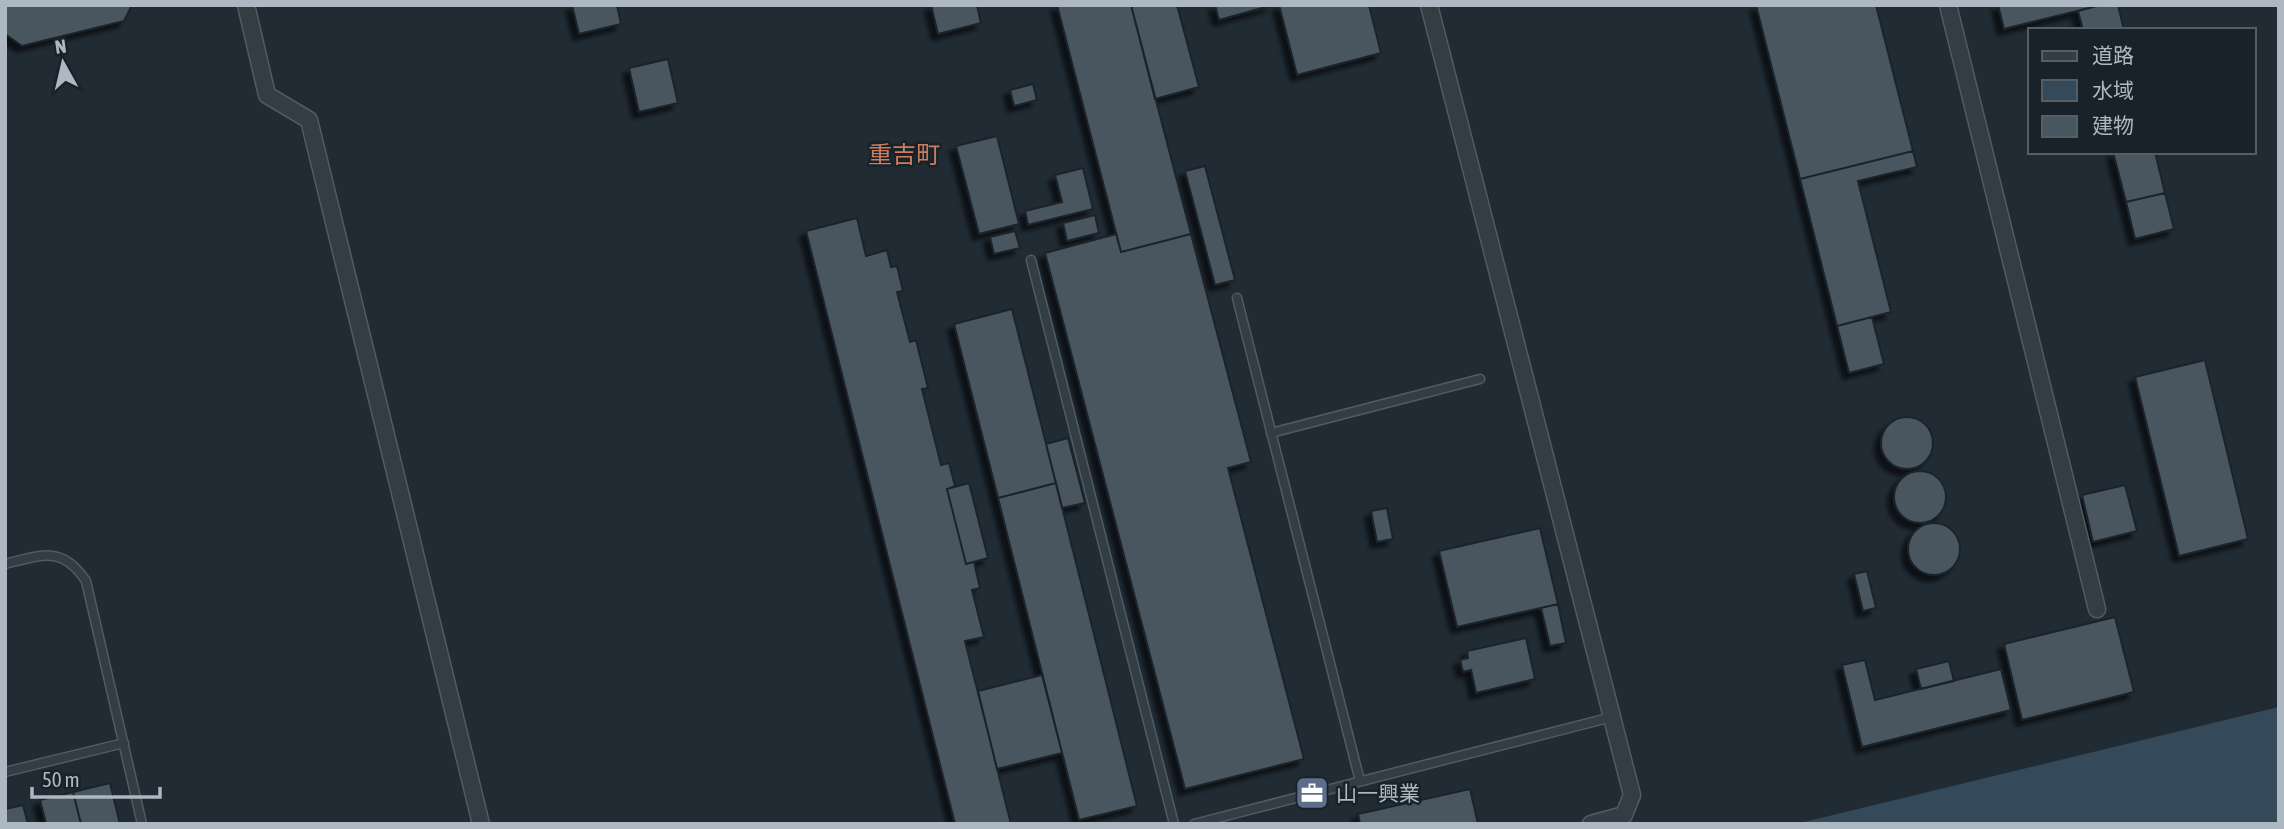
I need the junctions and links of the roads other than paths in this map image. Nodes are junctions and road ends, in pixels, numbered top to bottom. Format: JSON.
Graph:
{"nodes":[{"id":1,"x":246,"y":5,"type":"edge"},
{"id":2,"x":1429,"y":5,"type":"edge"},
{"id":3,"x":1948,"y":5,"type":"edge"},
{"id":4,"x":1031,"y":260,"type":"dead end"},
{"id":5,"x":1237,"y":298,"type":"dead end"},
{"id":6,"x":1480,"y":379,"type":"dead end"},
{"id":7,"x":1271,"y":433,"type":"junction"},
{"id":8,"x":5,"y":564,"type":"edge"},
{"id":9,"x":2097,"y":609,"type":"dead end"},
{"id":10,"x":1612,"y":717,"type":"junction"},
{"id":11,"x":124,"y":743,"type":"junction"},
{"id":12,"x":5,"y":772,"type":"edge"},
{"id":13,"x":1360,"y":781,"type":"junction"},
{"id":14,"x":142,"y":824,"type":"edge"},
{"id":15,"x":481,"y":824,"type":"edge"},
{"id":16,"x":1174,"y":824,"type":"edge"},
{"id":17,"x":1194,"y":824,"type":"edge"},
{"id":18,"x":1591,"y":824,"type":"edge"}],
"edges":[{"from":1,"to":15,"type":"street"},
{"from":2,"to":10,"type":"street"},
{"from":3,"to":9,"type":"street"},
{"from":4,"to":16,"type":"lane"},
{"from":5,"to":7,"type":"lane"},
{"from":6,"to":7,"type":"lane"},
{"from":7,"to":13,"type":"lane"},
{"from":8,"to":11,"type":"lane"},
{"from":10,"to":13,"type":"lane"},
{"from":10,"to":18,"type":"street"},
{"from":11,"to":12,"type":"lane"},
{"from":11,"to":14,"type":"lane"},
{"from":13,"to":17,"type":"lane"}]}
